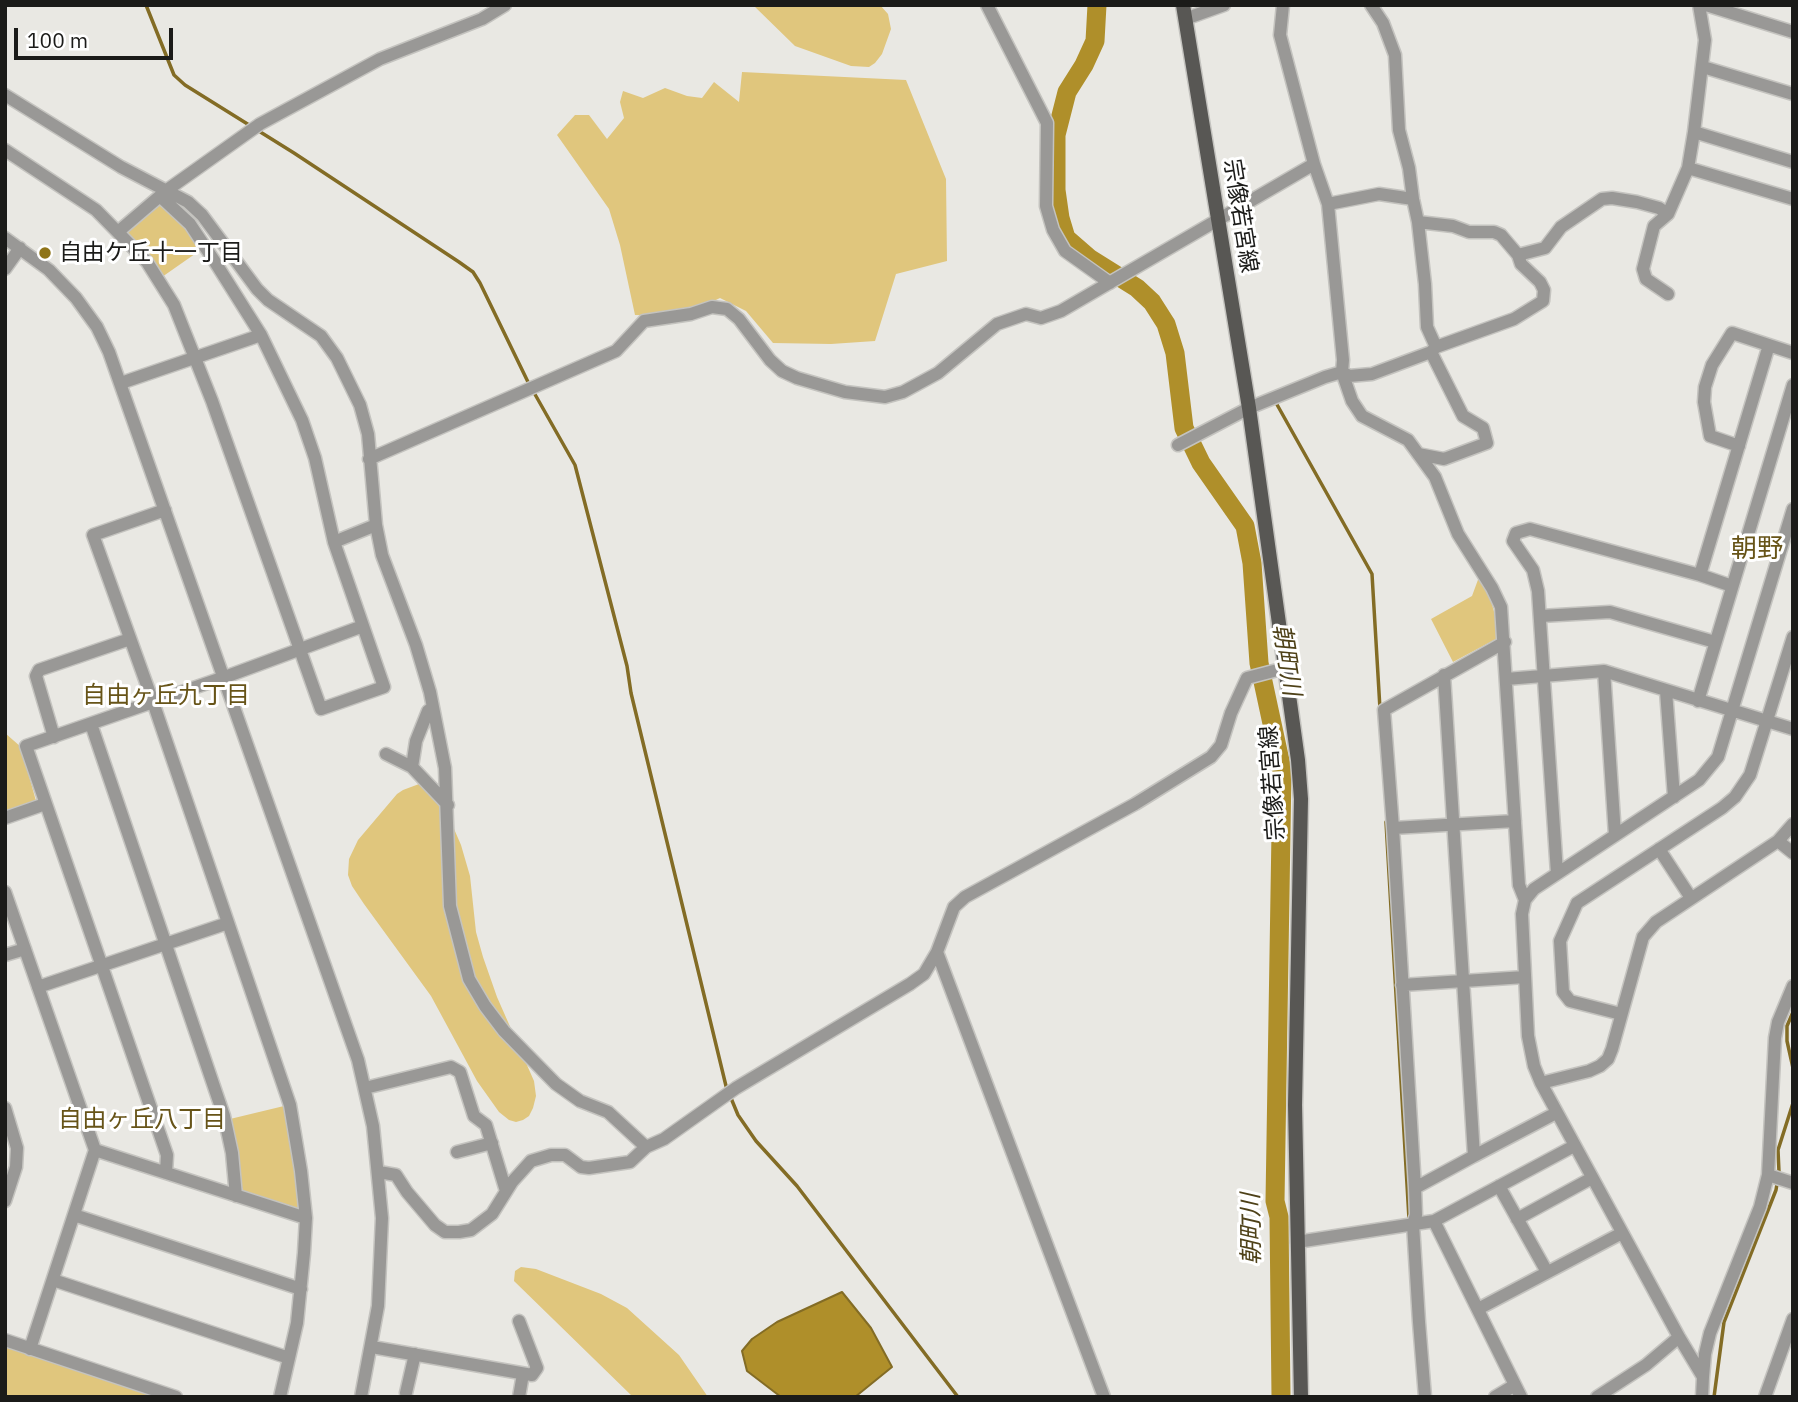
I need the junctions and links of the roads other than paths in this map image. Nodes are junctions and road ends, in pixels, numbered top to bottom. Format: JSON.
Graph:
{"nodes":[{"id":1,"x":505,"y":5,"type":"edge"},
{"id":2,"x":987,"y":5,"type":"edge"},
{"id":3,"x":1224,"y":5,"type":"edge"},
{"id":4,"x":1283,"y":5,"type":"edge"},
{"id":5,"x":1371,"y":5,"type":"edge"},
{"id":6,"x":1699,"y":5,"type":"edge"},
{"id":7,"x":1706,"y":5,"type":"edge"},
{"id":8,"x":1184,"y":12,"type":"edge"},
{"id":9,"x":1793,"y":32,"type":"edge"},
{"id":10,"x":1703,"y":66,"type":"junction"},
{"id":11,"x":1793,"y":94,"type":"edge"},
{"id":12,"x":5,"y":95,"type":"edge"},
{"id":13,"x":1694,"y":132,"type":"junction"},
{"id":14,"x":5,"y":150,"type":"edge"},
{"id":15,"x":1793,"y":162,"type":"edge"},
{"id":16,"x":1314,"y":164,"type":"junction"},
{"id":17,"x":1688,"y":168,"type":"junction"},
{"id":18,"x":164,"y":194,"type":"junction"},
{"id":19,"x":1793,"y":198,"type":"edge"},
{"id":20,"x":1413,"y":199,"type":"junction"},
{"id":21,"x":1328,"y":204,"type":"junction"},
{"id":22,"x":1668,"y":214,"type":"junction"},
{"id":23,"x":1218,"y":220,"type":"junction"},
{"id":24,"x":1418,"y":222,"type":"junction"},
{"id":25,"x":119,"y":231,"type":"junction"},
{"id":26,"x":5,"y":238,"type":"edge"},
{"id":27,"x":20,"y":248,"type":"junction"},
{"id":28,"x":1518,"y":255,"type":"junction"},
{"id":29,"x":5,"y":269,"type":"edge"},
{"id":30,"x":1110,"y":283,"type":"junction"},
{"id":31,"x":1668,"y":294,"type":"dead end"},
{"id":32,"x":261,"y":335,"type":"junction"},
{"id":33,"x":1769,"y":345,"type":"junction"},
{"id":34,"x":1434,"y":349,"type":"junction"},
{"id":35,"x":1793,"y":353,"type":"edge"},
{"id":36,"x":195,"y":358,"type":"junction"},
{"id":37,"x":1342,"y":372,"type":"junction"},
{"id":38,"x":121,"y":383,"type":"junction"},
{"id":39,"x":1793,"y":385,"type":"edge"},
{"id":40,"x":1249,"y":408,"type":"junction"},
{"id":41,"x":1178,"y":445,"type":"dead end"},
{"id":42,"x":1739,"y":446,"type":"junction"},
{"id":43,"x":1418,"y":454,"type":"junction"},
{"id":44,"x":369,"y":459,"type":"junction"},
{"id":45,"x":1793,"y":509,"type":"edge"},
{"id":46,"x":166,"y":510,"type":"junction"},
{"id":47,"x":376,"y":525,"type":"junction"},
{"id":48,"x":1790,"y":528,"type":"edge"},
{"id":49,"x":334,"y":542,"type":"junction"},
{"id":50,"x":1700,"y":575,"type":"junction"},
{"id":51,"x":1732,"y":586,"type":"junction"},
{"id":52,"x":1541,"y":616,"type":"junction"},
{"id":53,"x":363,"y":626,"type":"junction"},
{"id":54,"x":1793,"y":637,"type":"edge"},
{"id":55,"x":130,"y":639,"type":"junction"},
{"id":56,"x":1505,"y":642,"type":"junction"},
{"id":57,"x":1715,"y":642,"type":"junction"},
{"id":58,"x":300,"y":649,"type":"junction"},
{"id":59,"x":1285,"y":668,"type":"junction"},
{"id":60,"x":1604,"y":671,"type":"junction"},
{"id":61,"x":1444,"y":675,"type":"junction"},
{"id":62,"x":1544,"y":676,"type":"junction"},
{"id":63,"x":225,"y":677,"type":"junction"},
{"id":64,"x":1506,"y":679,"type":"junction"},
{"id":65,"x":1666,"y":691,"type":"junction"},
{"id":66,"x":1698,"y":701,"type":"junction"},
{"id":67,"x":153,"y":702,"type":"junction"},
{"id":68,"x":433,"y":707,"type":"junction"},
{"id":69,"x":1732,"y":711,"type":"junction"},
{"id":70,"x":1767,"y":721,"type":"junction"},
{"id":71,"x":91,"y":724,"type":"junction"},
{"id":72,"x":1793,"y":729,"type":"edge"},
{"id":73,"x":54,"y":737,"type":"junction"},
{"id":74,"x":386,"y":754,"type":"dead end"},
{"id":75,"x":412,"y":767,"type":"junction"},
{"id":76,"x":1674,"y":797,"type":"junction"},
{"id":77,"x":46,"y":804,"type":"junction"},
{"id":78,"x":448,"y":805,"type":"junction"},
{"id":79,"x":5,"y":818,"type":"edge"},
{"id":80,"x":1515,"y":821,"type":"junction"},
{"id":81,"x":1453,"y":824,"type":"junction"},
{"id":82,"x":1793,"y":824,"type":"edge"},
{"id":83,"x":1393,"y":828,"type":"junction"},
{"id":84,"x":1615,"y":835,"type":"junction"},
{"id":85,"x":1779,"y":841,"type":"junction"},
{"id":86,"x":1658,"y":849,"type":"junction"},
{"id":87,"x":1793,"y":853,"type":"edge"},
{"id":88,"x":1557,"y":873,"type":"junction"},
{"id":89,"x":5,"y":892,"type":"edge"},
{"id":90,"x":1691,"y":898,"type":"junction"},
{"id":91,"x":1525,"y":900,"type":"junction"},
{"id":92,"x":229,"y":923,"type":"junction"},
{"id":93,"x":165,"y":945,"type":"junction"},
{"id":94,"x":25,"y":949,"type":"junction"},
{"id":95,"x":937,"y":952,"type":"junction"},
{"id":96,"x":5,"y":955,"type":"edge"},
{"id":97,"x":102,"y":967,"type":"junction"},
{"id":98,"x":1525,"y":976,"type":"junction"},
{"id":99,"x":1463,"y":981,"type":"junction"},
{"id":100,"x":1402,"y":985,"type":"junction"},
{"id":101,"x":1793,"y":986,"type":"edge"},
{"id":102,"x":38,"y":987,"type":"junction"},
{"id":103,"x":1621,"y":1014,"type":"junction"},
{"id":104,"x":1541,"y":1083,"type":"junction"},
{"id":105,"x":365,"y":1088,"type":"junction"},
{"id":106,"x":5,"y":1108,"type":"edge"},
{"id":107,"x":1556,"y":1113,"type":"junction"},
{"id":108,"x":492,"y":1143,"type":"junction"},
{"id":109,"x":1574,"y":1146,"type":"junction"},
{"id":110,"x":646,"y":1147,"type":"junction"},
{"id":111,"x":95,"y":1150,"type":"junction"},
{"id":112,"x":457,"y":1152,"type":"dead end"},
{"id":113,"x":1474,"y":1156,"type":"junction"},
{"id":114,"x":379,"y":1172,"type":"junction"},
{"id":115,"x":166,"y":1173,"type":"junction"},
{"id":116,"x":1768,"y":1175,"type":"junction"},
{"id":117,"x":1592,"y":1178,"type":"junction"},
{"id":118,"x":1793,"y":1183,"type":"edge"},
{"id":119,"x":1499,"y":1186,"type":"junction"},
{"id":120,"x":1415,"y":1188,"type":"junction"},
{"id":121,"x":506,"y":1191,"type":"junction"},
{"id":122,"x":236,"y":1196,"type":"junction"},
{"id":123,"x":5,"y":1202,"type":"edge"},
{"id":124,"x":74,"y":1215,"type":"junction"},
{"id":125,"x":306,"y":1219,"type":"junction"},
{"id":126,"x":1517,"y":1219,"type":"junction"},
{"id":127,"x":1434,"y":1221,"type":"junction"},
{"id":128,"x":1413,"y":1224,"type":"junction"},
{"id":129,"x":1622,"y":1233,"type":"junction"},
{"id":130,"x":1297,"y":1242,"type":"junction"},
{"id":131,"x":1547,"y":1272,"type":"junction"},
{"id":132,"x":53,"y":1280,"type":"junction"},
{"id":133,"x":301,"y":1289,"type":"junction"},
{"id":134,"x":1478,"y":1309,"type":"junction"},
{"id":135,"x":1793,"y":1319,"type":"edge"},
{"id":136,"x":519,"y":1321,"type":"dead end"},
{"id":137,"x":1679,"y":1337,"type":"junction"},
{"id":138,"x":5,"y":1340,"type":"edge"},
{"id":139,"x":372,"y":1347,"type":"junction"},
{"id":140,"x":30,"y":1349,"type":"junction"},
{"id":141,"x":415,"y":1354,"type":"junction"},
{"id":142,"x":289,"y":1358,"type":"junction"},
{"id":143,"x":523,"y":1374,"type":"junction"},
{"id":144,"x":1703,"y":1377,"type":"junction"},
{"id":145,"x":1518,"y":1391,"type":"edge"},
{"id":146,"x":406,"y":1393,"type":"dead end"},
{"id":147,"x":156,"y":1394,"type":"edge"},
{"id":148,"x":176,"y":1397,"type":"edge"},
{"id":149,"x":279,"y":1397,"type":"edge"},
{"id":150,"x":361,"y":1397,"type":"edge"},
{"id":151,"x":519,"y":1397,"type":"edge"},
{"id":152,"x":1104,"y":1397,"type":"edge"},
{"id":153,"x":1301,"y":1397,"type":"edge"},
{"id":154,"x":1425,"y":1397,"type":"edge"},
{"id":155,"x":1495,"y":1397,"type":"edge"},
{"id":156,"x":1597,"y":1397,"type":"edge"},
{"id":157,"x":1702,"y":1397,"type":"edge"},
{"id":158,"x":1765,"y":1397,"type":"edge"}],
"edges":[{"from":1,"to":18,"type":"street"},
{"from":2,"to":30,"type":"street"},
{"from":3,"to":8,"type":"street"},
{"from":4,"to":16,"type":"street"},
{"from":5,"to":20,"type":"street"},
{"from":6,"to":10,"type":"street"},
{"from":7,"to":9,"type":"street"},
{"from":8,"to":23,"type":"main road","name":"宗像若宮線"},
{"from":10,"to":11,"type":"street"},
{"from":10,"to":13,"type":"street"},
{"from":12,"to":18,"type":"street"},
{"from":13,"to":15,"type":"street"},
{"from":13,"to":17,"type":"street"},
{"from":14,"to":25,"type":"street"},
{"from":16,"to":21,"type":"street"},
{"from":16,"to":23,"type":"street"},
{"from":17,"to":19,"type":"street"},
{"from":17,"to":22,"type":"street"},
{"from":18,"to":25,"type":"street"},
{"from":18,"to":32,"type":"street"},
{"from":18,"to":44,"type":"street"},
{"from":20,"to":21,"type":"street"},
{"from":20,"to":24,"type":"street"},
{"from":21,"to":37,"type":"street"},
{"from":22,"to":28,"type":"street"},
{"from":22,"to":31,"type":"street"},
{"from":23,"to":30,"type":"street"},
{"from":23,"to":40,"type":"main road","name":"宗像若宮線"},
{"from":24,"to":28,"type":"street"},
{"from":24,"to":34,"type":"street"},
{"from":25,"to":36,"type":"street"},
{"from":26,"to":27,"type":"street"},
{"from":27,"to":29,"type":"street"},
{"from":27,"to":38,"type":"street"},
{"from":28,"to":34,"type":"street"},
{"from":30,"to":44,"type":"street"},
{"from":32,"to":36,"type":"street"},
{"from":32,"to":49,"type":"street"},
{"from":33,"to":35,"type":"street"},
{"from":33,"to":42,"type":"street"},
{"from":33,"to":42,"type":"street"},
{"from":34,"to":37,"type":"street"},
{"from":34,"to":43,"type":"street"},
{"from":36,"to":38,"type":"street"},
{"from":36,"to":58,"type":"street"},
{"from":37,"to":40,"type":"street"},
{"from":37,"to":43,"type":"street"},
{"from":38,"to":46,"type":"street"},
{"from":39,"to":51,"type":"street"},
{"from":40,"to":41,"type":"street"},
{"from":40,"to":59,"type":"main road","name":"宗像若宮線"},
{"from":42,"to":50,"type":"street"},
{"from":43,"to":56,"type":"street"},
{"from":44,"to":47,"type":"street"},
{"from":45,"to":48,"type":"street"},
{"from":46,"to":55,"type":"street"},
{"from":46,"to":63,"type":"street"},
{"from":47,"to":49,"type":"street"},
{"from":47,"to":68,"type":"street"},
{"from":48,"to":69,"type":"street"},
{"from":49,"to":53,"type":"street"},
{"from":50,"to":51,"type":"street"},
{"from":50,"to":52,"type":"street"},
{"from":51,"to":57,"type":"street"},
{"from":52,"to":57,"type":"street"},
{"from":52,"to":62,"type":"street"},
{"from":53,"to":58,"type":"street"},
{"from":53,"to":58,"type":"street"},
{"from":54,"to":70,"type":"street"},
{"from":55,"to":67,"type":"street"},
{"from":55,"to":73,"type":"street"},
{"from":56,"to":61,"type":"street"},
{"from":56,"to":64,"type":"street"},
{"from":57,"to":66,"type":"street"},
{"from":58,"to":63,"type":"street"},
{"from":59,"to":95,"type":"street"},
{"from":59,"to":130,"type":"main road","name":"宗像若宮線"},
{"from":60,"to":62,"type":"street"},
{"from":60,"to":65,"type":"street"},
{"from":60,"to":84,"type":"street"},
{"from":61,"to":81,"type":"street"},
{"from":61,"to":83,"type":"street"},
{"from":62,"to":64,"type":"street"},
{"from":62,"to":88,"type":"street"},
{"from":63,"to":67,"type":"street"},
{"from":63,"to":105,"type":"street"},
{"from":64,"to":80,"type":"street"},
{"from":65,"to":66,"type":"street"},
{"from":65,"to":76,"type":"street"},
{"from":66,"to":69,"type":"street"},
{"from":67,"to":71,"type":"street"},
{"from":67,"to":92,"type":"street"},
{"from":68,"to":75,"type":"street"},
{"from":68,"to":78,"type":"street"},
{"from":69,"to":70,"type":"street"},
{"from":69,"to":76,"type":"street"},
{"from":70,"to":72,"type":"street"},
{"from":70,"to":86,"type":"street"},
{"from":71,"to":73,"type":"street"},
{"from":71,"to":93,"type":"street"},
{"from":73,"to":77,"type":"street"},
{"from":74,"to":75,"type":"street"},
{"from":75,"to":78,"type":"street"},
{"from":76,"to":84,"type":"street"},
{"from":77,"to":79,"type":"street"},
{"from":77,"to":97,"type":"street"},
{"from":78,"to":110,"type":"street"},
{"from":80,"to":81,"type":"street"},
{"from":80,"to":91,"type":"street"},
{"from":81,"to":83,"type":"street"},
{"from":81,"to":99,"type":"street"},
{"from":82,"to":85,"type":"street"},
{"from":83,"to":100,"type":"street"},
{"from":84,"to":88,"type":"street"},
{"from":85,"to":87,"type":"street"},
{"from":85,"to":90,"type":"street"},
{"from":86,"to":90,"type":"street"},
{"from":86,"to":103,"type":"street"},
{"from":88,"to":91,"type":"street"},
{"from":89,"to":94,"type":"street"},
{"from":90,"to":103,"type":"street"},
{"from":91,"to":98,"type":"street"},
{"from":92,"to":93,"type":"street"},
{"from":92,"to":125,"type":"street"},
{"from":93,"to":97,"type":"street"},
{"from":93,"to":122,"type":"street"},
{"from":94,"to":96,"type":"street"},
{"from":94,"to":102,"type":"street"},
{"from":95,"to":110,"type":"street"},
{"from":95,"to":152,"type":"street"},
{"from":97,"to":102,"type":"street"},
{"from":97,"to":115,"type":"street"},
{"from":98,"to":99,"type":"street"},
{"from":98,"to":104,"type":"street"},
{"from":99,"to":100,"type":"street"},
{"from":99,"to":113,"type":"street"},
{"from":100,"to":120,"type":"street"},
{"from":101,"to":116,"type":"street"},
{"from":102,"to":111,"type":"street"},
{"from":103,"to":104,"type":"street"},
{"from":104,"to":107,"type":"street"},
{"from":105,"to":108,"type":"street"},
{"from":105,"to":114,"type":"street"},
{"from":106,"to":123,"type":"street"},
{"from":107,"to":109,"type":"street"},
{"from":107,"to":113,"type":"street"},
{"from":108,"to":112,"type":"street"},
{"from":108,"to":121,"type":"street"},
{"from":109,"to":117,"type":"street"},
{"from":109,"to":119,"type":"street"},
{"from":110,"to":121,"type":"street"},
{"from":111,"to":115,"type":"street"},
{"from":111,"to":124,"type":"street"},
{"from":113,"to":120,"type":"street"},
{"from":114,"to":121,"type":"street"},
{"from":114,"to":139,"type":"street"},
{"from":115,"to":122,"type":"street"},
{"from":116,"to":118,"type":"street"},
{"from":116,"to":144,"type":"street"},
{"from":117,"to":126,"type":"street"},
{"from":117,"to":129,"type":"street"},
{"from":119,"to":126,"type":"street"},
{"from":119,"to":127,"type":"street"},
{"from":120,"to":128,"type":"street"},
{"from":122,"to":125,"type":"street"},
{"from":124,"to":132,"type":"street"},
{"from":124,"to":133,"type":"street"},
{"from":125,"to":133,"type":"street"},
{"from":126,"to":131,"type":"street"},
{"from":127,"to":128,"type":"street"},
{"from":127,"to":134,"type":"street"},
{"from":128,"to":130,"type":"street"},
{"from":128,"to":154,"type":"street"},
{"from":129,"to":131,"type":"street"},
{"from":129,"to":137,"type":"street"},
{"from":130,"to":153,"type":"main road","name":"宗像若宮線"},
{"from":131,"to":134,"type":"street"},
{"from":132,"to":140,"type":"street"},
{"from":132,"to":142,"type":"street"},
{"from":133,"to":142,"type":"street"},
{"from":134,"to":145,"type":"street"},
{"from":135,"to":158,"type":"street"},
{"from":136,"to":143,"type":"street"},
{"from":137,"to":144,"type":"street"},
{"from":137,"to":156,"type":"street"},
{"from":138,"to":140,"type":"street"},
{"from":139,"to":141,"type":"street"},
{"from":139,"to":150,"type":"street"},
{"from":140,"to":147,"type":"street"},
{"from":141,"to":143,"type":"street"},
{"from":141,"to":146,"type":"street"},
{"from":142,"to":149,"type":"street"},
{"from":143,"to":151,"type":"street"},
{"from":144,"to":157,"type":"street"},
{"from":145,"to":155,"type":"street"},
{"from":147,"to":148,"type":"street"}]}
